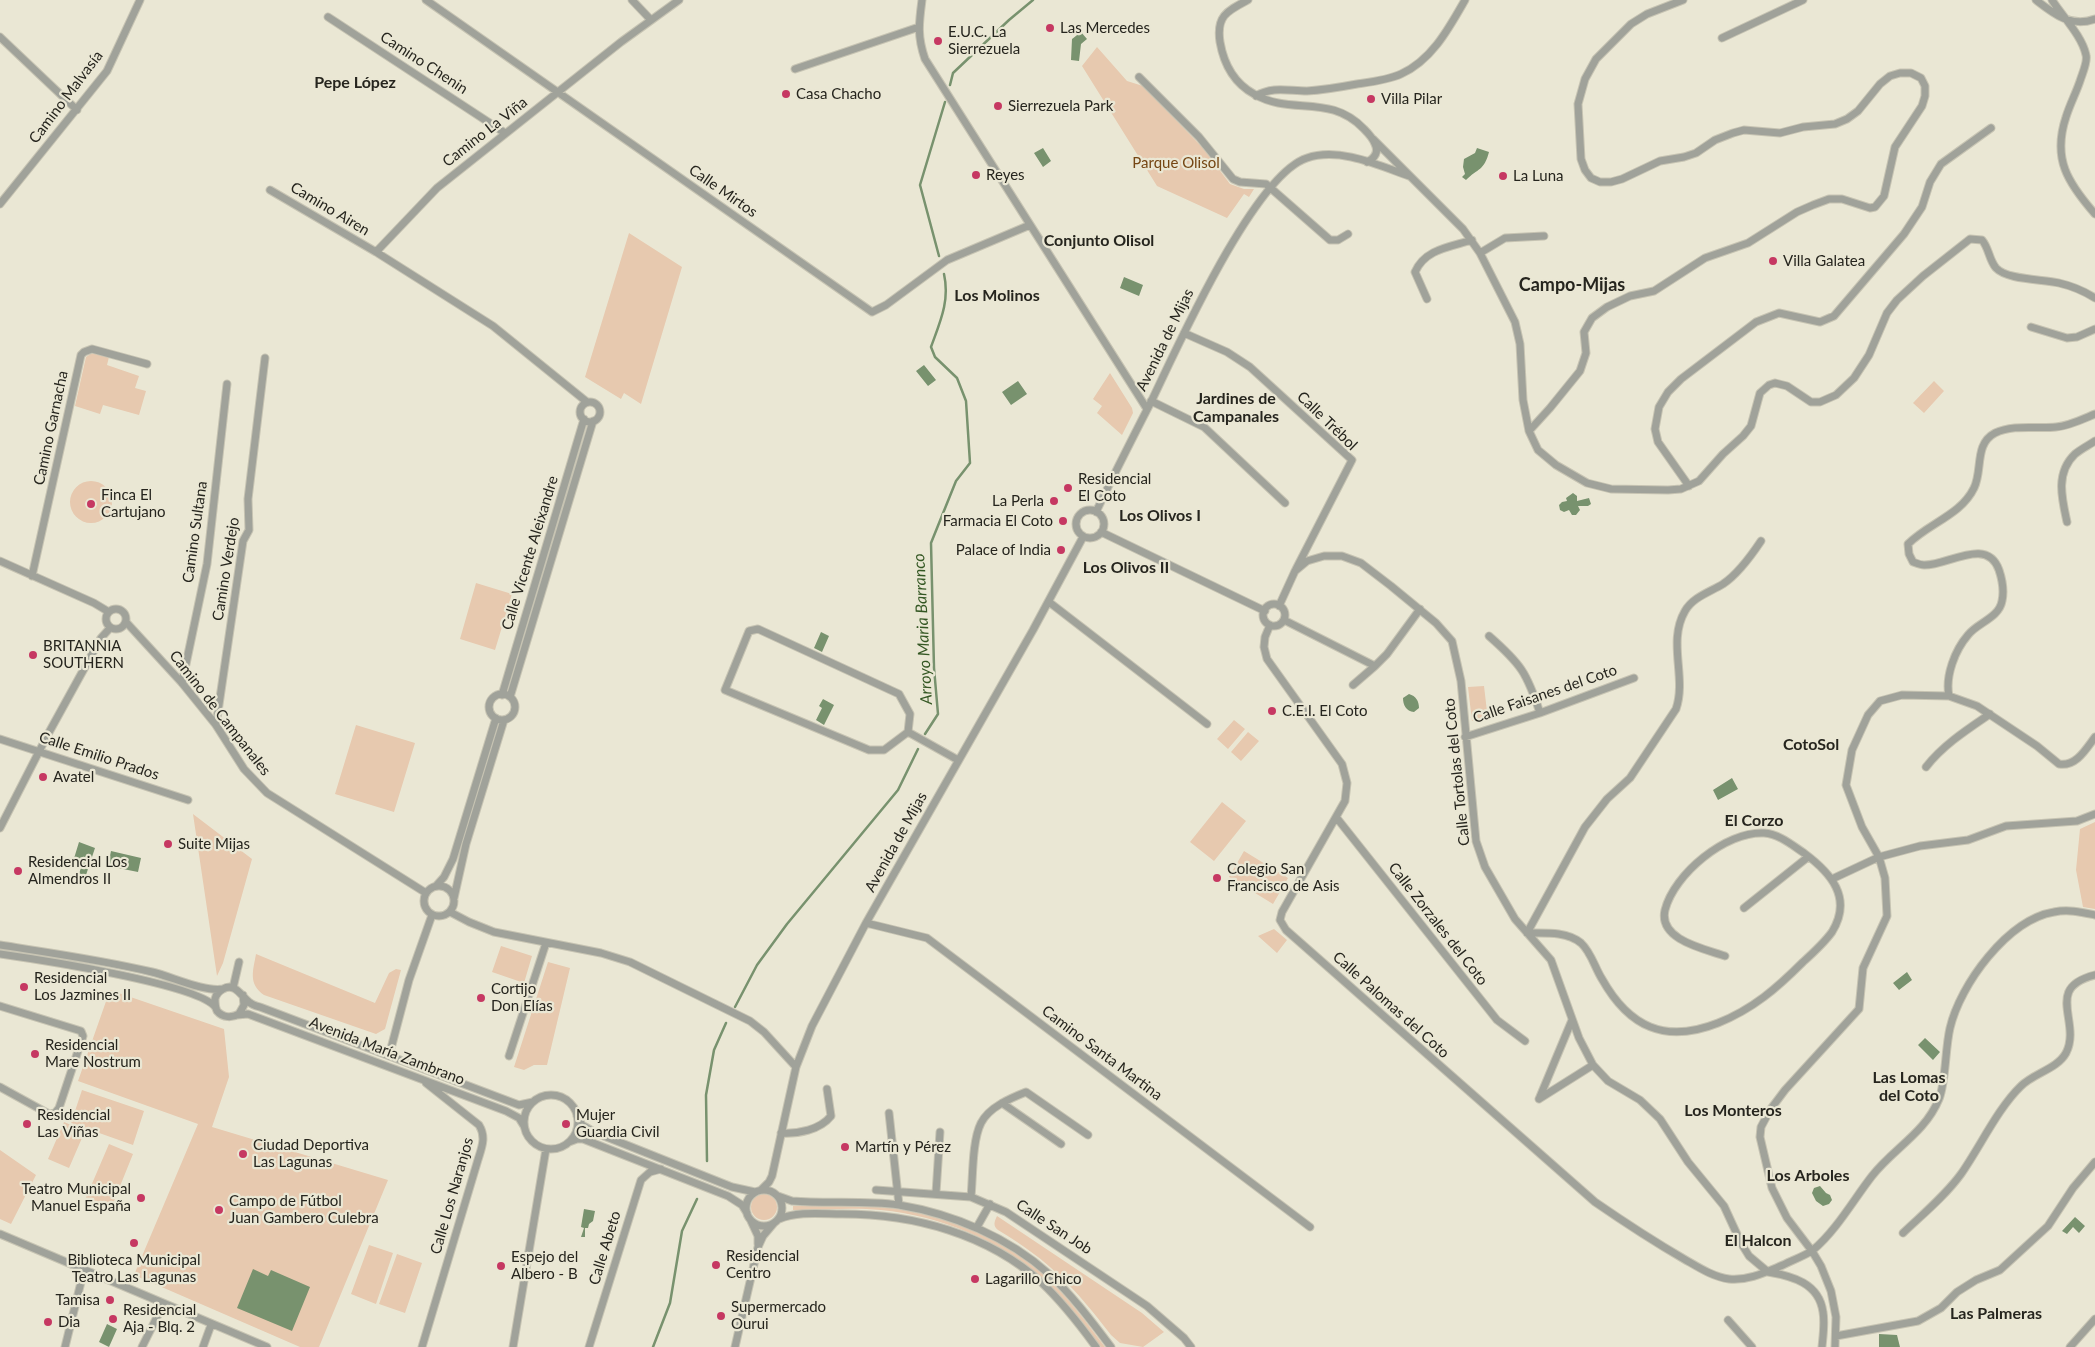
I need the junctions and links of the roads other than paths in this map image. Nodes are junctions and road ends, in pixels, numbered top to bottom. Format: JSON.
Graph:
{"nodes":[{"id":1,"x":140,"y":0,"type":"edge"},
{"id":2,"x":426,"y":0,"type":"edge"},
{"id":3,"x":632,"y":0,"type":"edge"},
{"id":4,"x":679,"y":0,"type":"edge"},
{"id":5,"x":922,"y":0,"type":"edge"},
{"id":6,"x":1248,"y":0,"type":"edge"},
{"id":7,"x":1465,"y":0,"type":"edge"},
{"id":8,"x":1683,"y":0,"type":"edge"},
{"id":9,"x":1803,"y":0,"type":"edge"},
{"id":10,"x":2036,"y":0,"type":"edge"},
{"id":11,"x":2052,"y":0,"type":"edge"},
{"id":12,"x":328,"y":17,"type":"dead end"},
{"id":13,"x":2095,"y":19,"type":"edge"},
{"id":14,"x":651,"y":20,"type":"junction"},
{"id":15,"x":2065,"y":21,"type":"junction"},
{"id":16,"x":919,"y":27,"type":"junction"},
{"id":17,"x":0,"y":37,"type":"edge"},
{"id":18,"x":1722,"y":38,"type":"dead end"},
{"id":19,"x":794,"y":69,"type":"dead end"},
{"id":20,"x":1139,"y":77,"type":"dead end"},
{"id":21,"x":558,"y":93,"type":"junction"},
{"id":22,"x":1256,"y":96,"type":"junction"},
{"id":23,"x":76,"y":110,"type":"junction"},
{"id":24,"x":1991,"y":128,"type":"dead end"},
{"id":25,"x":505,"y":133,"type":"junction"},
{"id":26,"x":1373,"y":139,"type":"junction"},
{"id":27,"x":1367,"y":162,"type":"junction"},
{"id":28,"x":1411,"y":176,"type":"junction"},
{"id":29,"x":1270,"y":188,"type":"junction"},
{"id":30,"x":270,"y":190,"type":"dead end"},
{"id":31,"x":0,"y":204,"type":"edge"},
{"id":32,"x":2095,"y":214,"type":"edge"},
{"id":33,"x":1030,"y":224,"type":"junction"},
{"id":34,"x":1348,"y":234,"type":"dead end"},
{"id":35,"x":1544,"y":236,"type":"dead end"},
{"id":36,"x":1472,"y":240,"type":"junction"},
{"id":37,"x":376,"y":252,"type":"junction"},
{"id":38,"x":1480,"y":253,"type":"junction"},
{"id":39,"x":2095,"y":298,"type":"edge"},
{"id":40,"x":1428,"y":299,"type":"dead end"},
{"id":41,"x":2031,"y":327,"type":"dead end"},
{"id":42,"x":2095,"y":329,"type":"edge"},
{"id":43,"x":1184,"y":333,"type":"junction"},
{"id":44,"x":265,"y":358,"type":"dead end"},
{"id":45,"x":147,"y":364,"type":"dead end"},
{"id":46,"x":227,"y":384,"type":"dead end"},
{"id":47,"x":1151,"y":400,"type":"junction"},
{"id":48,"x":587,"y":402,"type":"junction"},
{"id":49,"x":1147,"y":409,"type":"junction"},
{"id":50,"x":2095,"y":414,"type":"edge"},
{"id":51,"x":584,"y":419,"type":"junction"},
{"id":52,"x":593,"y":421,"type":"junction"},
{"id":53,"x":1529,"y":431,"type":"junction"},
{"id":54,"x":2095,"y":441,"type":"edge"},
{"id":55,"x":1689,"y":486,"type":"junction"},
{"id":56,"x":1285,"y":503,"type":"dead end"},
{"id":57,"x":1096,"y":512,"type":"junction"},
{"id":58,"x":2067,"y":522,"type":"dead end"},
{"id":59,"x":1101,"y":532,"type":"junction"},
{"id":60,"x":1083,"y":537,"type":"junction"},
{"id":61,"x":1760,"y":541,"type":"dead end"},
{"id":62,"x":0,"y":561,"type":"edge"},
{"id":63,"x":1295,"y":571,"type":"junction"},
{"id":64,"x":32,"y":576,"type":"junction"},
{"id":65,"x":1049,"y":602,"type":"junction"},
{"id":66,"x":1279,"y":606,"type":"junction"},
{"id":67,"x":1420,"y":609,"type":"junction"},
{"id":68,"x":1265,"y":611,"type":"junction"},
{"id":69,"x":109,"y":612,"type":"junction"},
{"id":70,"x":1284,"y":620,"type":"junction"},
{"id":71,"x":126,"y":622,"type":"junction"},
{"id":72,"x":1270,"y":625,"type":"junction"},
{"id":73,"x":110,"y":628,"type":"junction"},
{"id":74,"x":1489,"y":636,"type":"dead end"},
{"id":75,"x":1375,"y":666,"type":"junction"},
{"id":76,"x":1634,"y":678,"type":"dead end"},
{"id":77,"x":182,"y":683,"type":"junction"},
{"id":78,"x":1353,"y":685,"type":"dead end"},
{"id":79,"x":502,"y":695,"type":"junction"},
{"id":80,"x":1949,"y":696,"type":"junction"},
{"id":81,"x":510,"y":697,"type":"junction"},
{"id":82,"x":1540,"y":714,"type":"junction"},
{"id":83,"x":1990,"y":714,"type":"junction"},
{"id":84,"x":496,"y":718,"type":"junction"},
{"id":85,"x":504,"y":720,"type":"junction"},
{"id":86,"x":1207,"y":724,"type":"dead end"},
{"id":87,"x":216,"y":725,"type":"junction"},
{"id":88,"x":908,"y":732,"type":"junction"},
{"id":89,"x":1466,"y":737,"type":"junction"},
{"id":90,"x":2095,"y":737,"type":"edge"},
{"id":91,"x":0,"y":739,"type":"edge"},
{"id":92,"x":39,"y":751,"type":"junction"},
{"id":93,"x":958,"y":760,"type":"junction"},
{"id":94,"x":1926,"y":766,"type":"dead end"},
{"id":95,"x":188,"y":800,"type":"dead end"},
{"id":96,"x":2095,"y":814,"type":"edge"},
{"id":97,"x":1336,"y":817,"type":"junction"},
{"id":98,"x":0,"y":828,"type":"edge"},
{"id":99,"x":1808,"y":857,"type":"junction"},
{"id":100,"x":1879,"y":857,"type":"junction"},
{"id":101,"x":1832,"y":879,"type":"junction"},
{"id":102,"x":436,"y":886,"type":"junction"},
{"id":103,"x":426,"y":893,"type":"junction"},
{"id":104,"x":454,"y":898,"type":"junction"},
{"id":105,"x":1744,"y":908,"type":"dead end"},
{"id":106,"x":450,"y":912,"type":"junction"},
{"id":107,"x":432,"y":915,"type":"junction"},
{"id":108,"x":2095,"y":915,"type":"edge"},
{"id":109,"x":866,"y":923,"type":"junction"},
{"id":110,"x":1526,"y":933,"type":"junction"},
{"id":111,"x":546,"y":943,"type":"junction"},
{"id":112,"x":0,"y":945,"type":"edge"},
{"id":113,"x":1,"y":956,"type":"edge"},
{"id":114,"x":1725,"y":956,"type":"dead end"},
{"id":115,"x":238,"y":962,"type":"dead end"},
{"id":116,"x":2095,"y":975,"type":"edge"},
{"id":117,"x":229,"y":988,"type":"junction"},
{"id":118,"x":243,"y":995,"type":"junction"},
{"id":119,"x":0,"y":1006,"type":"edge"},
{"id":120,"x":217,"y":1010,"type":"junction"},
{"id":121,"x":234,"y":1016,"type":"junction"},
{"id":122,"x":1572,"y":1020,"type":"junction"},
{"id":123,"x":1525,"y":1041,"type":"dead end"},
{"id":124,"x":389,"y":1056,"type":"junction"},
{"id":125,"x":509,"y":1056,"type":"dead end"},
{"id":126,"x":1593,"y":1065,"type":"junction"},
{"id":127,"x":796,"y":1067,"type":"junction"},
{"id":128,"x":419,"y":1078,"type":"junction"},
{"id":129,"x":0,"y":1087,"type":"edge"},
{"id":130,"x":827,"y":1089,"type":"dead end"},
{"id":131,"x":533,"y":1102,"type":"junction"},
{"id":132,"x":1002,"y":1104,"type":"junction"},
{"id":133,"x":889,"y":1113,"type":"dead end"},
{"id":134,"x":577,"y":1116,"type":"junction"},
{"id":135,"x":524,"y":1126,"type":"junction"},
{"id":136,"x":782,"y":1132,"type":"junction"},
{"id":137,"x":940,"y":1132,"type":"dead end"},
{"id":138,"x":1088,"y":1135,"type":"dead end"},
{"id":139,"x":569,"y":1142,"type":"junction"},
{"id":140,"x":1060,"y":1144,"type":"dead end"},
{"id":141,"x":546,"y":1149,"type":"junction"},
{"id":142,"x":2095,"y":1162,"type":"edge"},
{"id":143,"x":661,"y":1169,"type":"junction"},
{"id":144,"x":772,"y":1176,"type":"junction"},
{"id":145,"x":876,"y":1190,"type":"dead end"},
{"id":146,"x":898,"y":1190,"type":"junction"},
{"id":147,"x":758,"y":1191,"type":"junction"},
{"id":148,"x":936,"y":1194,"type":"junction"},
{"id":149,"x":778,"y":1196,"type":"junction"},
{"id":150,"x":971,"y":1197,"type":"junction"},
{"id":151,"x":990,"y":1204,"type":"junction"},
{"id":152,"x":899,"y":1205,"type":"junction"},
{"id":153,"x":748,"y":1216,"type":"junction"},
{"id":154,"x":776,"y":1221,"type":"junction"},
{"id":155,"x":977,"y":1227,"type":"junction"},
{"id":156,"x":1310,"y":1227,"type":"dead end"},
{"id":157,"x":1902,"y":1233,"type":"dead end"},
{"id":158,"x":0,"y":1234,"type":"edge"},
{"id":159,"x":758,"y":1247,"type":"junction"},
{"id":160,"x":1812,"y":1251,"type":"junction"},
{"id":161,"x":84,"y":1270,"type":"junction"},
{"id":162,"x":1768,"y":1272,"type":"junction"},
{"id":163,"x":163,"y":1305,"type":"junction"},
{"id":164,"x":2095,"y":1319,"type":"edge"},
{"id":165,"x":1728,"y":1320,"type":"dead end"},
{"id":166,"x":211,"y":1325,"type":"junction"},
{"id":167,"x":1836,"y":1336,"type":"junction"},
{"id":168,"x":251,"y":1344,"type":"edge"},
{"id":169,"x":65,"y":1347,"type":"edge"},
{"id":170,"x":142,"y":1347,"type":"edge"},
{"id":171,"x":203,"y":1347,"type":"edge"},
{"id":172,"x":266,"y":1347,"type":"edge"},
{"id":173,"x":422,"y":1347,"type":"edge"},
{"id":174,"x":514,"y":1347,"type":"edge"},
{"id":175,"x":589,"y":1347,"type":"edge"},
{"id":176,"x":735,"y":1347,"type":"edge"},
{"id":177,"x":1096,"y":1347,"type":"edge"},
{"id":178,"x":1111,"y":1347,"type":"edge"},
{"id":179,"x":1191,"y":1347,"type":"edge"},
{"id":180,"x":1752,"y":1347,"type":"edge"},
{"id":181,"x":1822,"y":1347,"type":"edge"},
{"id":182,"x":1835,"y":1347,"type":"edge"},
{"id":183,"x":2070,"y":1347,"type":"edge"}],
"edges":[{"from":1,"to":23,"type":"street","name":"Camino Malvasía"},
{"from":2,"to":21,"type":"street","name":"Calle Mirtos"},
{"from":3,"to":14,"type":"street"},
{"from":4,"to":14,"type":"street","name":"Camino La Viña"},
{"from":5,"to":16,"type":"street"},
{"from":6,"to":22,"type":"street"},
{"from":7,"to":22,"type":"street"},
{"from":8,"to":53,"type":"street"},
{"from":9,"to":18,"type":"street"},
{"from":10,"to":15,"type":"street"},
{"from":11,"to":15,"type":"street"},
{"from":12,"to":25,"type":"street","name":"Camino Chenin"},
{"from":13,"to":15,"type":"street"},
{"from":14,"to":21,"type":"street","name":"Camino La Viña"},
{"from":15,"to":32,"type":"street"},
{"from":16,"to":19,"type":"street"},
{"from":16,"to":33,"type":"street"},
{"from":17,"to":23,"type":"street"},
{"from":20,"to":29,"type":"street"},
{"from":21,"to":25,"type":"street","name":"Camino La Viña"},
{"from":21,"to":33,"type":"street","name":"Calle Mirtos"},
{"from":22,"to":26,"type":"street"},
{"from":23,"to":31,"type":"street","name":"Camino Malvasía"},
{"from":24,"to":55,"type":"street"},
{"from":25,"to":37,"type":"street","name":"Camino La Viña"},
{"from":26,"to":27,"type":"street"},
{"from":26,"to":28,"type":"street"},
{"from":27,"to":28,"type":"street","name":"Avenida de Mijas"},
{"from":27,"to":29,"type":"street","name":"Avenida de Mijas"},
{"from":28,"to":36,"type":"street"},
{"from":29,"to":34,"type":"street"},
{"from":29,"to":43,"type":"street","name":"Avenida de Mijas"},
{"from":30,"to":37,"type":"street","name":"Camino Airen"},
{"from":33,"to":49,"type":"street"},
{"from":35,"to":38,"type":"street"},
{"from":36,"to":38,"type":"street"},
{"from":36,"to":40,"type":"street"},
{"from":37,"to":48,"type":"street","name":"Camino Airen"},
{"from":38,"to":53,"type":"street"},
{"from":39,"to":55,"type":"street"},
{"from":41,"to":42,"type":"street"},
{"from":43,"to":47,"type":"street","name":"Avenida de Mijas"},
{"from":43,"to":63,"type":"street","name":"Calle Trébol"},
{"from":44,"to":87,"type":"street","name":"Camino Verdejo"},
{"from":45,"to":64,"type":"street","name":"Camino Garnacha"},
{"from":46,"to":77,"type":"street","name":"Camino Sultana"},
{"from":47,"to":49,"type":"street","name":"Avenida de Mijas"},
{"from":47,"to":56,"type":"street"},
{"from":48,"to":51,"type":"street"},
{"from":48,"to":52,"type":"street"},
{"from":49,"to":57,"type":"street","name":"Avenida de Mijas"},
{"from":50,"to":80,"type":"street"},
{"from":51,"to":52,"type":"street"},
{"from":51,"to":79,"type":"street","name":"Calle Vicente Aleixandre"},
{"from":52,"to":81,"type":"street"},
{"from":53,"to":55,"type":"street"},
{"from":54,"to":58,"type":"street"},
{"from":57,"to":59,"type":"street"},
{"from":57,"to":60,"type":"street"},
{"from":59,"to":60,"type":"street"},
{"from":59,"to":68,"type":"street"},
{"from":60,"to":65,"type":"street","name":"Avenida de Mijas"},
{"from":61,"to":110,"type":"street"},
{"from":62,"to":64,"type":"street"},
{"from":63,"to":66,"type":"street"},
{"from":63,"to":67,"type":"street","name":"Calle Tortolas del Coto"},
{"from":64,"to":69,"type":"street"},
{"from":65,"to":86,"type":"street"},
{"from":65,"to":93,"type":"street","name":"Avenida de Mijas"},
{"from":66,"to":68,"type":"street"},
{"from":66,"to":70,"type":"street"},
{"from":67,"to":75,"type":"street"},
{"from":67,"to":89,"type":"street","name":"Calle Tortolas del Coto"},
{"from":68,"to":72,"type":"street"},
{"from":69,"to":71,"type":"street"},
{"from":69,"to":73,"type":"street"},
{"from":70,"to":72,"type":"street"},
{"from":70,"to":75,"type":"street"},
{"from":71,"to":73,"type":"street"},
{"from":71,"to":77,"type":"street","name":"Camino de Campanales"},
{"from":72,"to":97,"type":"street","name":"Calle Palomas del Coto"},
{"from":73,"to":92,"type":"street"},
{"from":74,"to":82,"type":"street"},
{"from":75,"to":78,"type":"street"},
{"from":76,"to":82,"type":"street","name":"Calle Faisanes del Coto"},
{"from":77,"to":87,"type":"street","name":"Camino de Campanales"},
{"from":79,"to":81,"type":"street"},
{"from":79,"to":84,"type":"street","name":"Calle Vicente Aleixandre"},
{"from":80,"to":83,"type":"street"},
{"from":80,"to":100,"type":"street"},
{"from":81,"to":85,"type":"street"},
{"from":82,"to":89,"type":"street","name":"Calle Faisanes del Coto"},
{"from":83,"to":90,"type":"street"},
{"from":83,"to":94,"type":"street"},
{"from":84,"to":85,"type":"street"},
{"from":84,"to":102,"type":"street","name":"Calle Vicente Aleixandre"},
{"from":85,"to":104,"type":"street"},
{"from":87,"to":103,"type":"street","name":"Camino de Campanales"},
{"from":88,"to":88,"type":"street"},
{"from":88,"to":93,"type":"street"},
{"from":89,"to":110,"type":"street","name":"Calle Tortolas del Coto"},
{"from":91,"to":92,"type":"street","name":"Calle Emilio Prados"},
{"from":92,"to":95,"type":"street","name":"Calle Emilio Prados"},
{"from":92,"to":98,"type":"street"},
{"from":93,"to":109,"type":"street","name":"Avenida de Mijas"},
{"from":96,"to":100,"type":"street"},
{"from":97,"to":123,"type":"street","name":"Calle Zorzales del Coto"},
{"from":97,"to":162,"type":"street","name":"Calle Palomas del Coto"},
{"from":99,"to":101,"type":"street"},
{"from":99,"to":105,"type":"street"},
{"from":99,"to":114,"type":"street"},
{"from":100,"to":101,"type":"street"},
{"from":100,"to":160,"type":"street"},
{"from":101,"to":110,"type":"street"},
{"from":102,"to":103,"type":"street"},
{"from":102,"to":104,"type":"street"},
{"from":103,"to":107,"type":"street"},
{"from":104,"to":106,"type":"street"},
{"from":106,"to":107,"type":"street"},
{"from":106,"to":111,"type":"street"},
{"from":107,"to":124,"type":"street"},
{"from":108,"to":160,"type":"street"},
{"from":109,"to":127,"type":"street","name":"Avenida de Mijas"},
{"from":109,"to":156,"type":"street","name":"Camino Santa Martina"},
{"from":110,"to":122,"type":"street","name":"Calle Tortolas del Coto"},
{"from":111,"to":125,"type":"street"},
{"from":111,"to":127,"type":"street"},
{"from":112,"to":117,"type":"street"},
{"from":113,"to":120,"type":"street"},
{"from":115,"to":117,"type":"street"},
{"from":116,"to":157,"type":"street"},
{"from":117,"to":118,"type":"street"},
{"from":117,"to":120,"type":"street"},
{"from":118,"to":121,"type":"street"},
{"from":118,"to":124,"type":"street","name":"Avenida María Zambrano"},
{"from":119,"to":129,"type":"street"},
{"from":120,"to":121,"type":"street"},
{"from":121,"to":128,"type":"street","name":"Avenida María Zambrano"},
{"from":122,"to":126,"type":"street","name":"Calle Tortolas del Coto"},
{"from":122,"to":126,"type":"street"},
{"from":124,"to":131,"type":"street","name":"Avenida María Zambrano"},
{"from":126,"to":162,"type":"street","name":"Calle Tortolas del Coto"},
{"from":127,"to":136,"type":"street","name":"Avenida de Mijas"},
{"from":128,"to":135,"type":"street","name":"Avenida María Zambrano"},
{"from":128,"to":173,"type":"street","name":"Calle Los Naranjos"},
{"from":130,"to":136,"type":"street"},
{"from":131,"to":134,"type":"street"},
{"from":131,"to":135,"type":"street"},
{"from":132,"to":138,"type":"street"},
{"from":132,"to":140,"type":"street"},
{"from":132,"to":150,"type":"street"},
{"from":133,"to":146,"type":"street"},
{"from":134,"to":139,"type":"street"},
{"from":134,"to":147,"type":"street"},
{"from":135,"to":141,"type":"street"},
{"from":136,"to":144,"type":"street","name":"Avenida de Mijas"},
{"from":137,"to":148,"type":"street"},
{"from":139,"to":141,"type":"street"},
{"from":139,"to":143,"type":"street"},
{"from":141,"to":174,"type":"street"},
{"from":142,"to":167,"type":"street"},
{"from":143,"to":153,"type":"street"},
{"from":143,"to":175,"type":"street","name":"Calle Abeto"},
{"from":144,"to":147,"type":"street","name":"Avenida de Mijas"},
{"from":144,"to":149,"type":"street","name":"Avenida de Mijas"},
{"from":145,"to":146,"type":"street","name":"Calle San Job"},
{"from":146,"to":148,"type":"street","name":"Calle San Job"},
{"from":146,"to":152,"type":"street"},
{"from":147,"to":149,"type":"street"},
{"from":147,"to":153,"type":"street"},
{"from":148,"to":150,"type":"street","name":"Calle San Job"},
{"from":149,"to":152,"type":"street"},
{"from":149,"to":154,"type":"street"},
{"from":150,"to":151,"type":"street","name":"Calle San Job"},
{"from":151,"to":155,"type":"street"},
{"from":151,"to":179,"type":"street","name":"Calle San Job"},
{"from":152,"to":155,"type":"street"},
{"from":153,"to":154,"type":"street"},
{"from":153,"to":159,"type":"street"},
{"from":154,"to":159,"type":"street"},
{"from":154,"to":177,"type":"street"},
{"from":155,"to":178,"type":"street"},
{"from":158,"to":161,"type":"street"},
{"from":159,"to":176,"type":"street"},
{"from":160,"to":162,"type":"street","name":"Calle Palomas del Coto"},
{"from":160,"to":167,"type":"street"},
{"from":161,"to":163,"type":"street"},
{"from":161,"to":169,"type":"street"},
{"from":162,"to":181,"type":"street","name":"Calle Palomas del Coto"},
{"from":163,"to":166,"type":"street"},
{"from":163,"to":170,"type":"street"},
{"from":164,"to":183,"type":"street"},
{"from":165,"to":180,"type":"street"},
{"from":166,"to":168,"type":"street"},
{"from":166,"to":171,"type":"street"},
{"from":167,"to":182,"type":"street"},
{"from":168,"to":172,"type":"street"}]}
